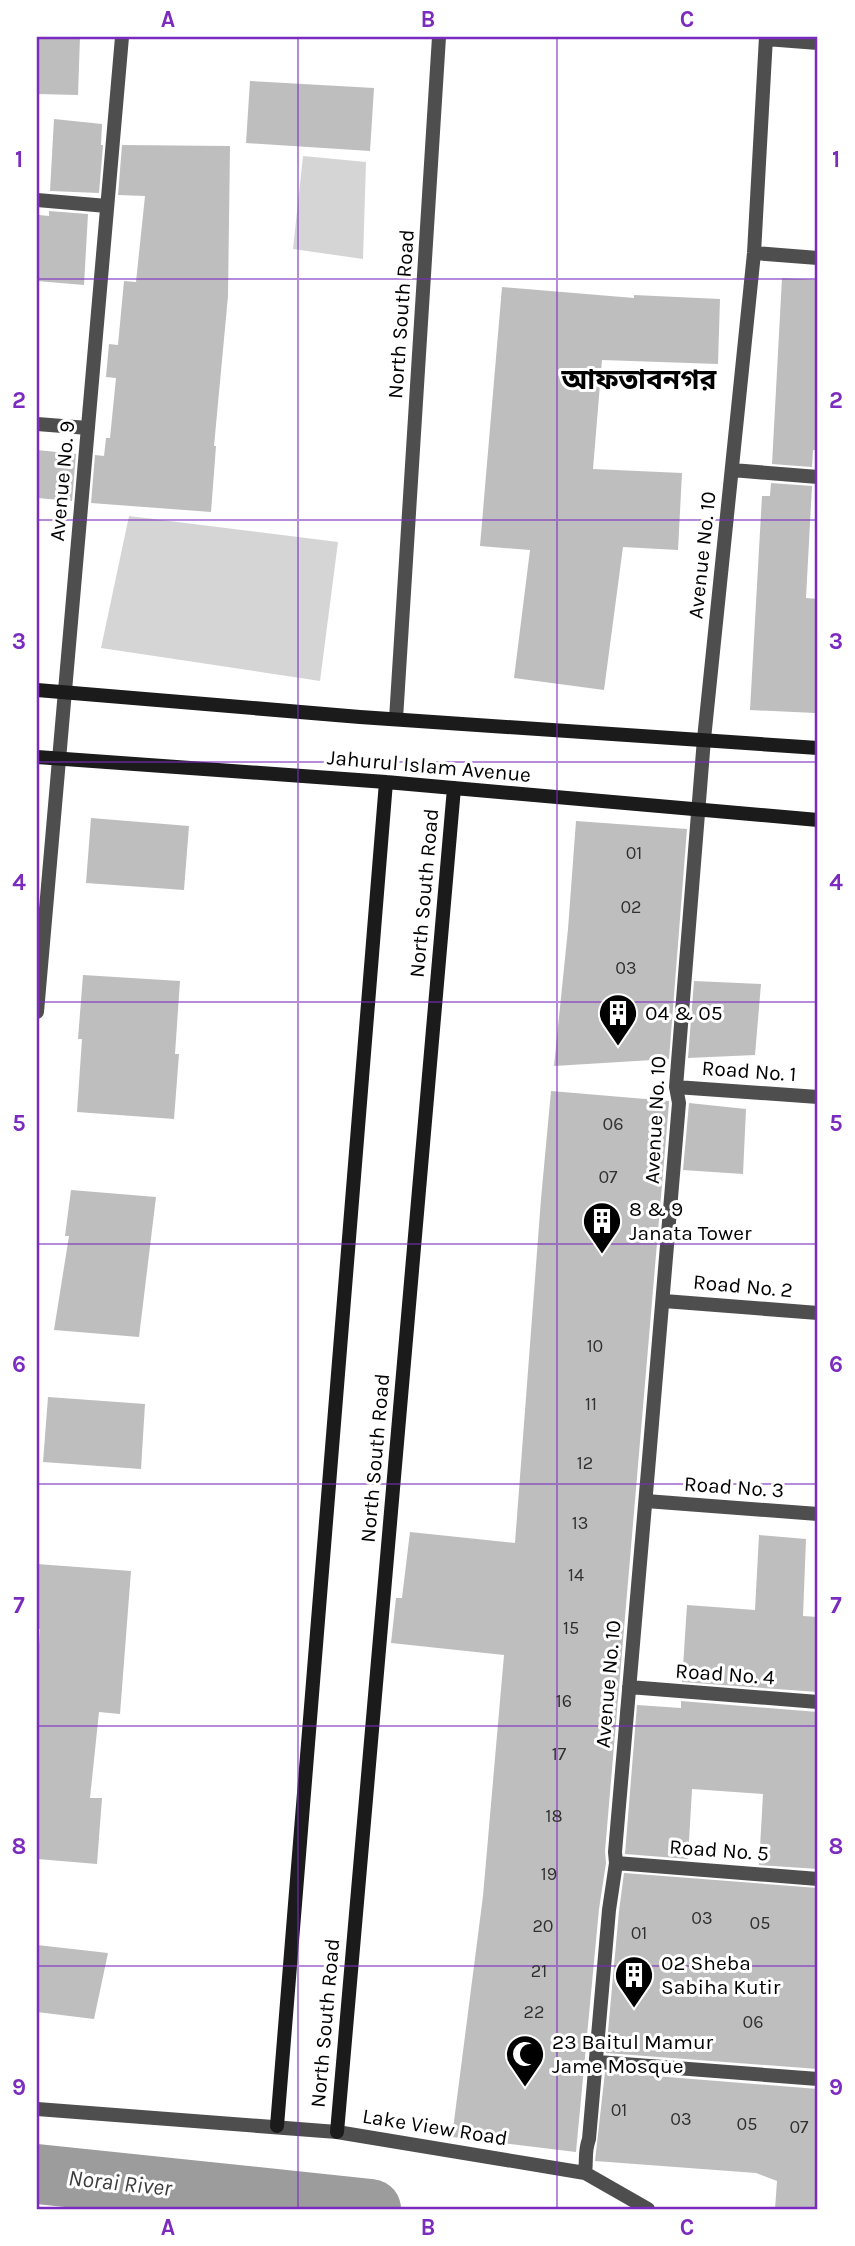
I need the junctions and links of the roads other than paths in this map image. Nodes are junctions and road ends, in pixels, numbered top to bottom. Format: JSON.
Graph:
{"nodes":[{"id":1,"x":122,"y":37,"type":"edge"},
{"id":2,"x":439,"y":37,"type":"edge"},
{"id":3,"x":766,"y":38,"type":"edge"},
{"id":4,"x":818,"y":43,"type":"edge"},
{"id":5,"x":37,"y":200,"type":"edge"},
{"id":6,"x":107,"y":206,"type":"junction"},
{"id":7,"x":754,"y":253,"type":"junction"},
{"id":8,"x":818,"y":258,"type":"edge"},
{"id":9,"x":37,"y":424,"type":"edge"},
{"id":10,"x":88,"y":428,"type":"junction"},
{"id":11,"x":732,"y":470,"type":"junction"},
{"id":12,"x":818,"y":477,"type":"edge"},
{"id":13,"x":37,"y":690,"type":"edge"},
{"id":14,"x":65,"y":692,"type":"junction"},
{"id":15,"x":396,"y":719,"type":"junction"},
{"id":16,"x":704,"y":739,"type":"junction"},
{"id":17,"x":818,"y":748,"type":"edge"},
{"id":18,"x":37,"y":757,"type":"edge"},
{"id":19,"x":59,"y":759,"type":"junction"},
{"id":20,"x":386,"y":782,"type":"junction"},
{"id":21,"x":454,"y":788,"type":"junction"},
{"id":22,"x":700,"y":810,"type":"junction"},
{"id":23,"x":818,"y":820,"type":"edge"},
{"id":24,"x":37,"y":1012,"type":"edge"},
{"id":25,"x":676,"y":1087,"type":"junction"},
{"id":26,"x":818,"y":1097,"type":"edge"},
{"id":27,"x":664,"y":1301,"type":"junction"},
{"id":28,"x":818,"y":1313,"type":"edge"},
{"id":29,"x":646,"y":1501,"type":"junction"},
{"id":30,"x":818,"y":1514,"type":"edge"},
{"id":31,"x":629,"y":1688,"type":"junction"},
{"id":32,"x":818,"y":1702,"type":"edge"},
{"id":33,"x":617,"y":1863,"type":"junction"},
{"id":34,"x":818,"y":1879,"type":"edge"},
{"id":35,"x":598,"y":2038,"type":"junction"},
{"id":36,"x":818,"y":2079,"type":"edge"},
{"id":37,"x":37,"y":2109,"type":"edge"},
{"id":38,"x":277,"y":2126,"type":"junction"},
{"id":39,"x":337,"y":2132,"type":"junction"},
{"id":40,"x":585,"y":2173,"type":"junction"},
{"id":41,"x":648,"y":2209,"type":"edge"}],
"edges":[{"from":1,"to":6,"type":"street","name":"Avenue No. 9"},
{"from":2,"to":15,"type":"street","name":"North South Road"},
{"from":3,"to":4,"type":"street"},
{"from":3,"to":7,"type":"street","name":"Avenue No. 10"},
{"from":5,"to":6,"type":"street"},
{"from":6,"to":10,"type":"street","name":"Avenue No. 9"},
{"from":7,"to":8,"type":"street"},
{"from":7,"to":11,"type":"street","name":"Avenue No. 10"},
{"from":9,"to":10,"type":"street"},
{"from":10,"to":14,"type":"street","name":"Avenue No. 9"},
{"from":11,"to":12,"type":"street"},
{"from":11,"to":16,"type":"street","name":"Avenue No. 10"},
{"from":13,"to":14,"type":"street","name":"Jahurul Islam Avenue"},
{"from":14,"to":15,"type":"street","name":"Jahurul Islam Avenue"},
{"from":14,"to":19,"type":"street","name":"Avenue No. 9"},
{"from":15,"to":16,"type":"street","name":"Jahurul Islam Avenue"},
{"from":16,"to":17,"type":"street","name":"Jahurul Islam Avenue"},
{"from":16,"to":22,"type":"street","name":"Avenue No. 10"},
{"from":18,"to":19,"type":"street","name":"Jahurul Islam Avenue"},
{"from":19,"to":20,"type":"street","name":"Jahurul Islam Avenue"},
{"from":19,"to":24,"type":"street","name":"Avenue No. 9"},
{"from":20,"to":21,"type":"street","name":"Jahurul Islam Avenue"},
{"from":20,"to":38,"type":"street","name":"North South Road"},
{"from":21,"to":22,"type":"street","name":"Jahurul Islam Avenue"},
{"from":21,"to":39,"type":"street","name":"North South Road"},
{"from":22,"to":23,"type":"street","name":"Jahurul Islam Avenue"},
{"from":22,"to":25,"type":"street","name":"Avenue No. 10"},
{"from":25,"to":26,"type":"street","name":"Road No. 1"},
{"from":25,"to":27,"type":"street","name":"Avenue No. 10"},
{"from":27,"to":28,"type":"street","name":"Road No. 2"},
{"from":27,"to":29,"type":"street","name":"Avenue No. 10"},
{"from":29,"to":30,"type":"street","name":"Road No. 3"},
{"from":29,"to":31,"type":"street","name":"Avenue No. 10"},
{"from":31,"to":32,"type":"street","name":"Road No. 4"},
{"from":31,"to":33,"type":"street","name":"Avenue No. 10"},
{"from":33,"to":34,"type":"street","name":"Road No. 5"},
{"from":33,"to":35,"type":"street","name":"Avenue No. 10"},
{"from":35,"to":36,"type":"street","name":"Avenue No. 10"},
{"from":35,"to":40,"type":"street","name":"Avenue No. 10"},
{"from":37,"to":38,"type":"street","name":"Lake View Road"},
{"from":38,"to":39,"type":"street","name":"Lake View Road"},
{"from":39,"to":40,"type":"street","name":"Lake View Road"},
{"from":40,"to":41,"type":"street","name":"Lake View Road"}]}
